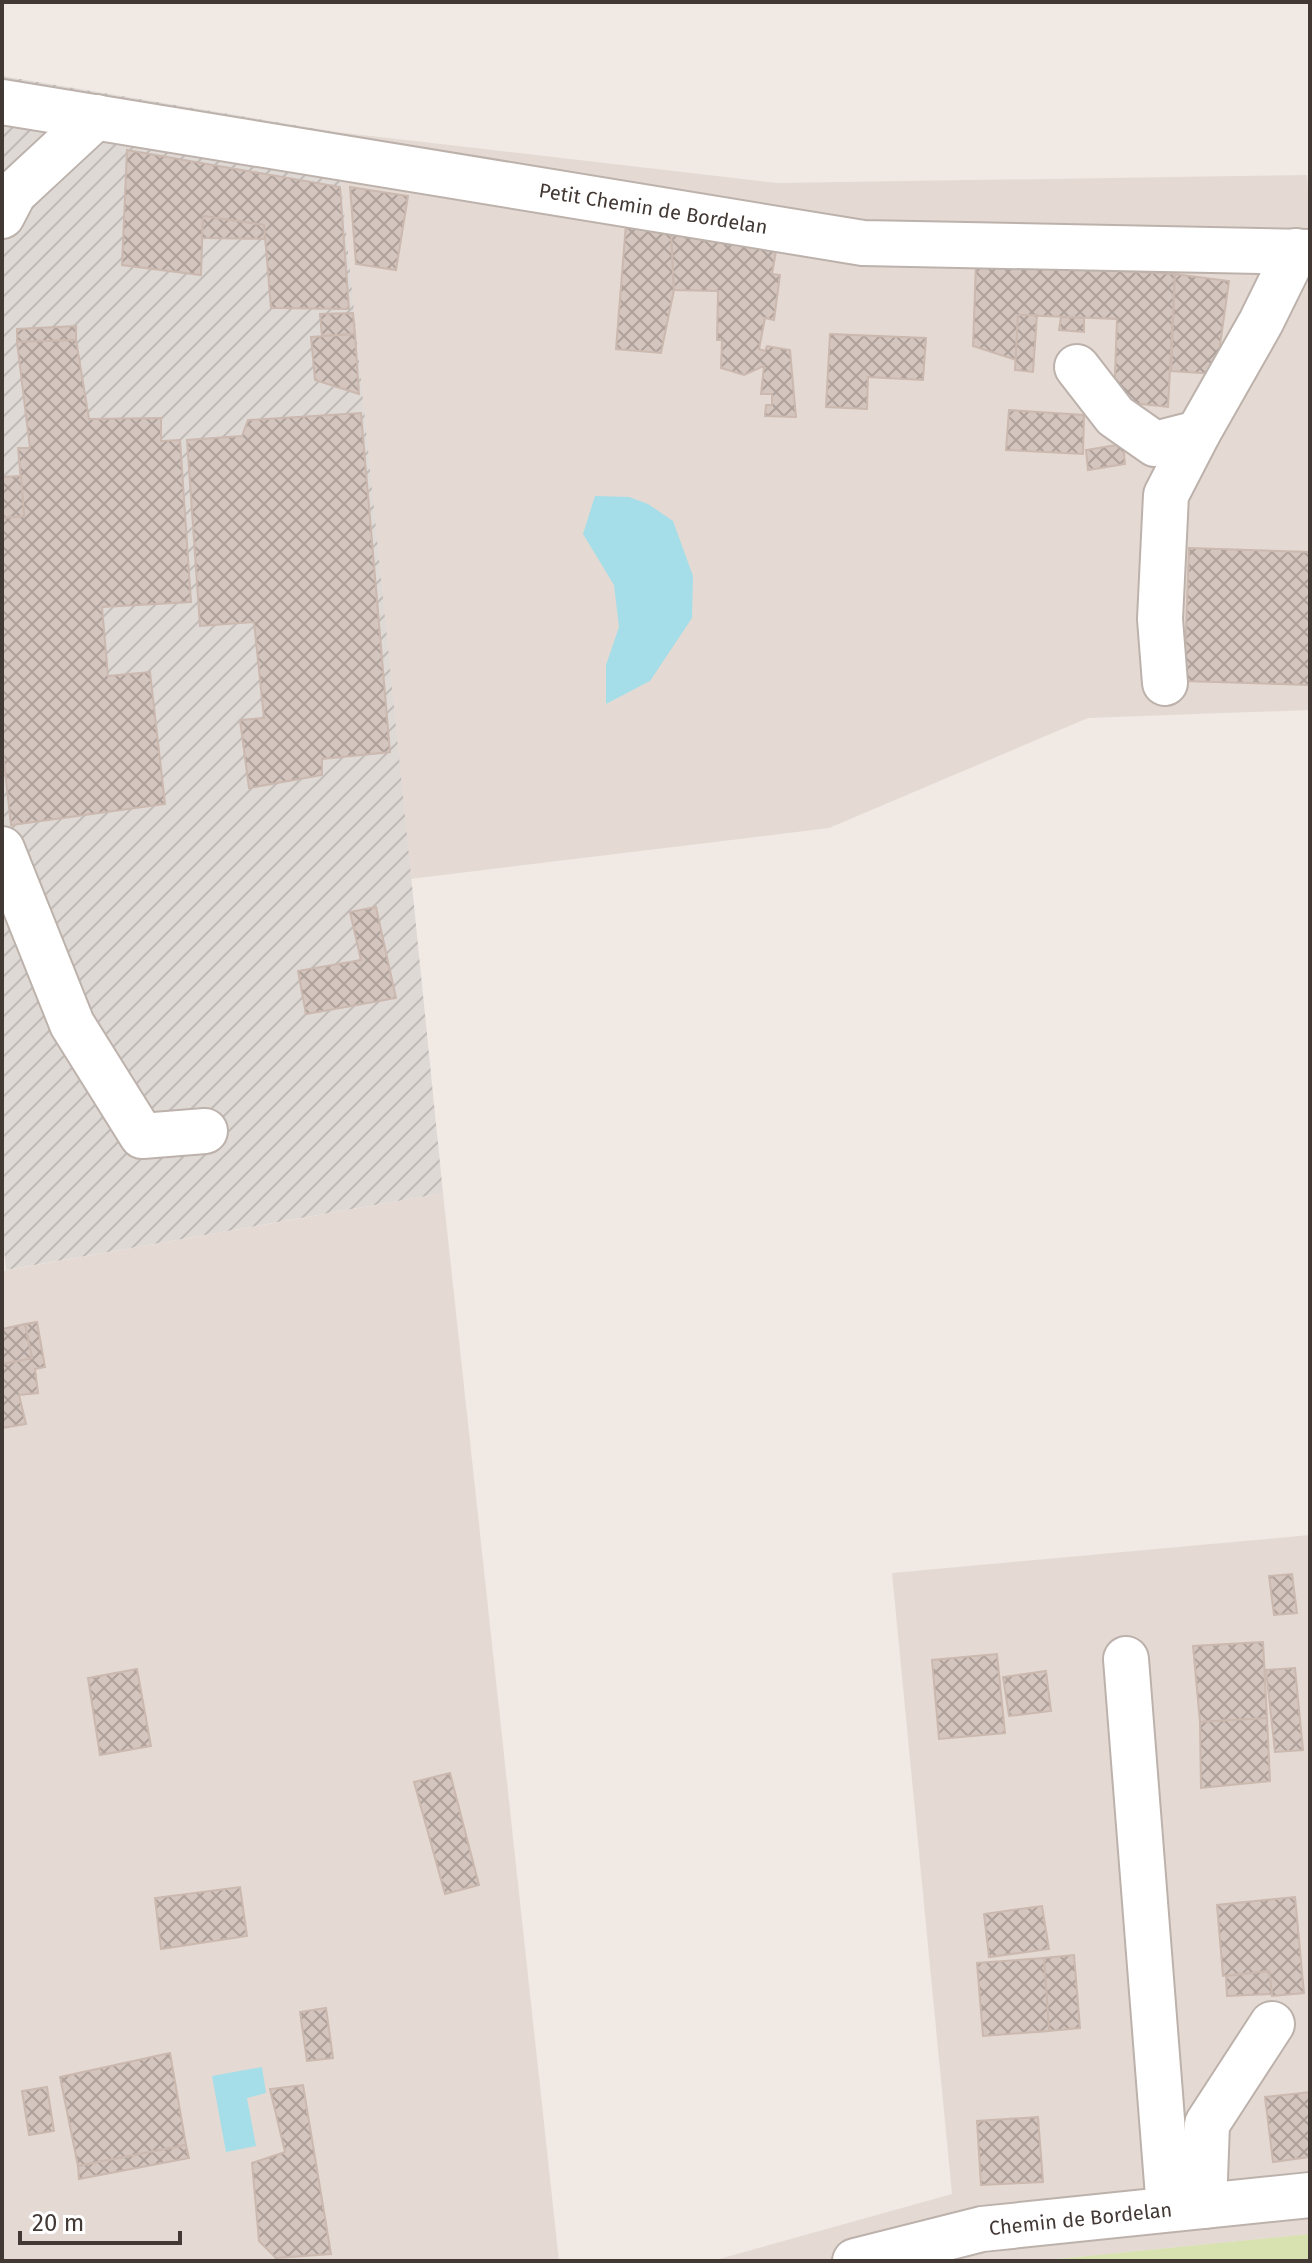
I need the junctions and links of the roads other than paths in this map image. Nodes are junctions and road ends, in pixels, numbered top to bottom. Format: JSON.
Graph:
{"nodes":[{"id":1,"x":2,"y":102,"type":"edge"},
{"id":2,"x":96,"y":117,"type":"junction"},
{"id":3,"x":2,"y":216,"type":"edge"},
{"id":4,"x":1303,"y":251,"type":"edge"},
{"id":5,"x":1077,"y":367,"type":"dead end"},
{"id":6,"x":1198,"y":433,"type":"junction"},
{"id":7,"x":1165,"y":683,"type":"dead end"},
{"id":8,"x":2,"y":849,"type":"edge"},
{"id":9,"x":205,"y":1131,"type":"dead end"},
{"id":10,"x":1126,"y":1659,"type":"dead end"},
{"id":11,"x":1272,"y":2024,"type":"dead end"},
{"id":12,"x":1310,"y":2195,"type":"edge"},
{"id":13,"x":1187,"y":2208,"type":"junction"},
{"id":14,"x":855,"y":2261,"type":"edge"}],
"edges":[{"from":1,"to":2,"type":"street","name":"Petit Chemin de Bordelan"},
{"from":2,"to":3,"type":"street"},
{"from":2,"to":4,"type":"street","name":"Petit Chemin de Bordelan"},
{"from":4,"to":6,"type":"street"},
{"from":5,"to":6,"type":"street"},
{"from":6,"to":7,"type":"street"},
{"from":8,"to":9,"type":"street"},
{"from":10,"to":13,"type":"street"},
{"from":11,"to":13,"type":"street"},
{"from":12,"to":13,"type":"street","name":"Chemin de Bordelan"},
{"from":13,"to":14,"type":"street","name":"Chemin de Bordelan"}]}
